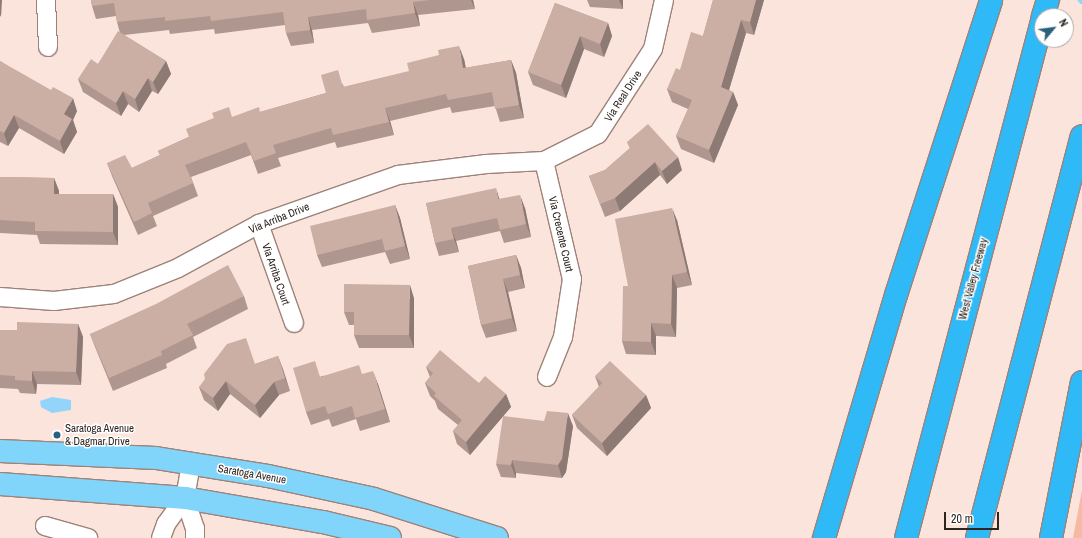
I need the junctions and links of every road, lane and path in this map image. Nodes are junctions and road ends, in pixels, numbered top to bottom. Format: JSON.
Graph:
{"nodes":[{"id":1,"x":46,"y":0,"type":"edge"},
{"id":2,"x":664,"y":0,"type":"edge"},
{"id":3,"x":991,"y":0,"type":"edge"},
{"id":4,"x":48,"y":47,"type":"dead end"},
{"id":5,"x":1035,"y":48,"type":"edge"},
{"id":6,"x":1082,"y":136,"type":"edge"},
{"id":7,"x":544,"y":161,"type":"junction"},
{"id":8,"x":259,"y":224,"type":"junction"},
{"id":9,"x":0,"y":297,"type":"edge"},
{"id":10,"x":294,"y":323,"type":"dead end"},
{"id":11,"x":547,"y":377,"type":"dead end"},
{"id":12,"x":1082,"y":382,"type":"edge"},
{"id":13,"x":0,"y":451,"type":"edge"},
{"id":14,"x":191,"y":464,"type":"junction"},
{"id":15,"x":0,"y":484,"type":"edge"},
{"id":16,"x":185,"y":498,"type":"junction"},
{"id":17,"x":45,"y":526,"type":"dead end"},
{"id":18,"x":88,"y":538,"type":"edge"},
{"id":19,"x":161,"y":538,"type":"edge"},
{"id":20,"x":195,"y":538,"type":"edge"},
{"id":21,"x":390,"y":538,"type":"edge"},
{"id":22,"x":497,"y":538,"type":"edge"},
{"id":23,"x":824,"y":538,"type":"edge"},
{"id":24,"x":906,"y":538,"type":"edge"},
{"id":25,"x":977,"y":538,"type":"edge"},
{"id":26,"x":1051,"y":538,"type":"edge"}],
"edges":[{"from":1,"to":4,"type":"street"},
{"from":2,"to":7,"type":"street","name":"Via Real Drive"},
{"from":3,"to":23,"type":"highway"},
{"from":5,"to":24,"type":"highway","name":"West Valley Freeway"},
{"from":6,"to":25,"type":"highway"},
{"from":7,"to":8,"type":"street","name":"Via Arriba Drive"},
{"from":7,"to":11,"type":"street","name":"Via Crecente Court"},
{"from":8,"to":9,"type":"street","name":"Via Arriba Drive"},
{"from":8,"to":10,"type":"street","name":"Via Arriba Court"},
{"from":12,"to":26,"type":"highway"},
{"from":13,"to":14,"type":"main road","name":"Saratoga Avenue"},
{"from":14,"to":16,"type":"street"},
{"from":14,"to":22,"type":"main road","name":"Saratoga Avenue"},
{"from":15,"to":16,"type":"main road"},
{"from":16,"to":19,"type":"street"},
{"from":16,"to":20,"type":"street"},
{"from":16,"to":21,"type":"main road"},
{"from":17,"to":18,"type":"street"}]}
